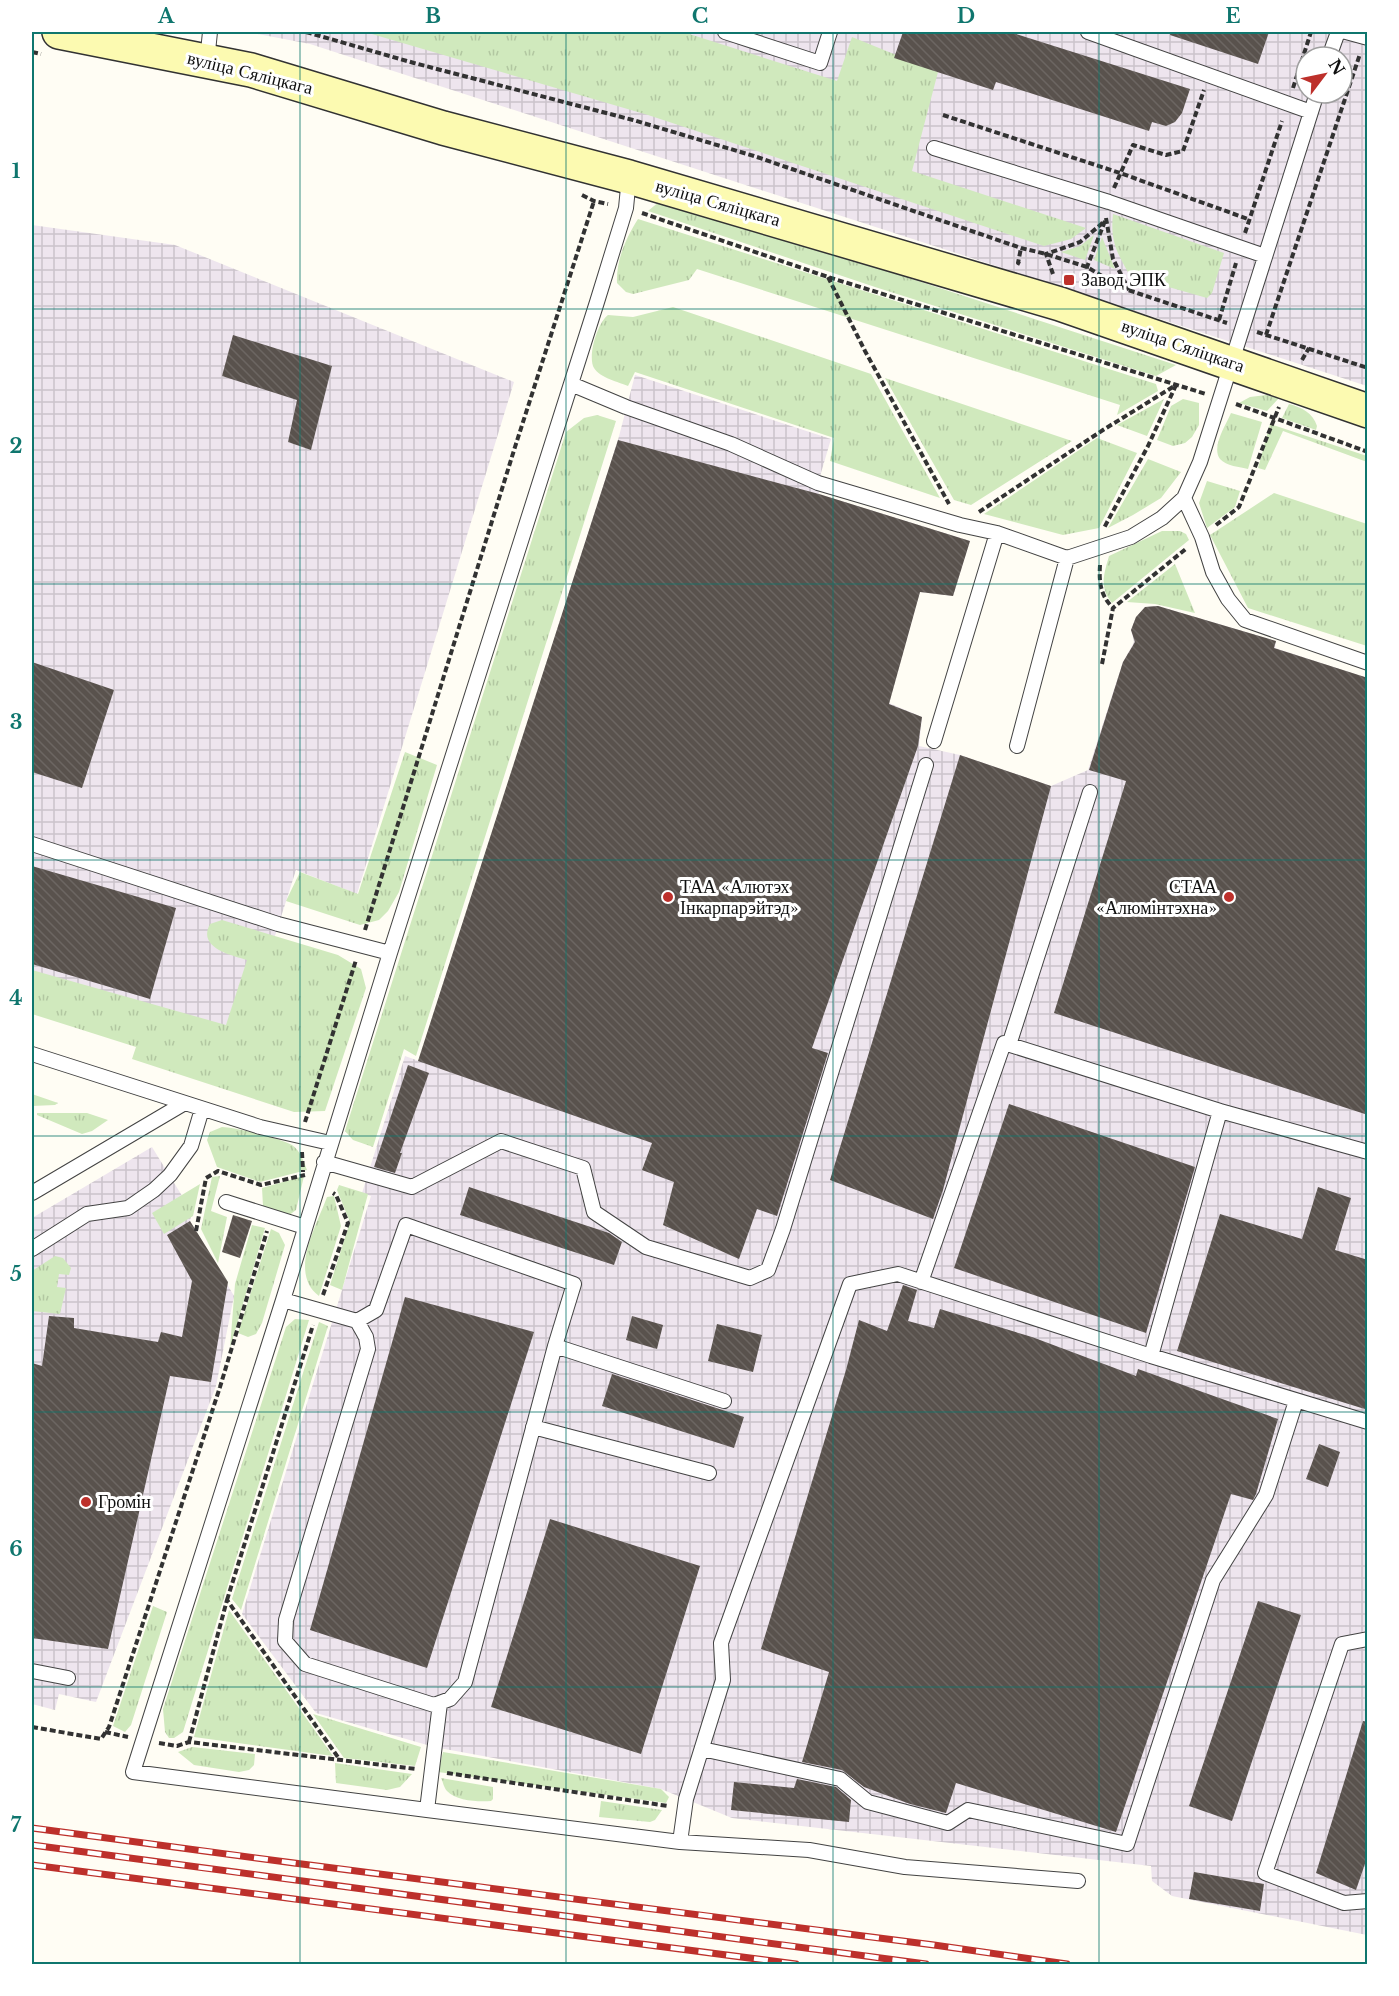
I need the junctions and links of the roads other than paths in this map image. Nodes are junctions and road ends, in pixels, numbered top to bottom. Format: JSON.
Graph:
{"nodes":[{"id":1,"x":59,"y":32,"type":"edge"},
{"id":2,"x":725,"y":32,"type":"edge"},
{"id":3,"x":830,"y":32,"type":"edge"},
{"id":4,"x":1088,"y":32,"type":"edge"},
{"id":5,"x":1346,"y":32,"type":"edge"},
{"id":6,"x":1366,"y":37,"type":"edge"},
{"id":7,"x":209,"y":46,"type":"edge"},
{"id":8,"x":1313,"y":105,"type":"edge"},
{"id":9,"x":1311,"y":112,"type":"junction"},
{"id":10,"x":934,"y":148,"type":"dead end"},
{"id":11,"x":628,"y":192,"type":"junction"},
{"id":12,"x":1265,"y":256,"type":"junction"},
{"id":13,"x":1231,"y":363,"type":"junction"},
{"id":14,"x":571,"y":384,"type":"junction"},
{"id":15,"x":1368,"y":411,"type":"edge"},
{"id":16,"x":1184,"y":498,"type":"junction"},
{"id":17,"x":997,"y":533,"type":"junction"},
{"id":18,"x":1067,"y":558,"type":"junction"},
{"id":19,"x":1368,"y":663,"type":"edge"},
{"id":20,"x":934,"y":741,"type":"dead end"},
{"id":21,"x":1017,"y":746,"type":"dead end"},
{"id":22,"x":926,"y":765,"type":"dead end"},
{"id":23,"x":1090,"y":792,"type":"dead end"},
{"id":24,"x":32,"y":844,"type":"edge"},
{"id":25,"x":390,"y":953,"type":"junction"},
{"id":26,"x":1009,"y":1045,"type":"junction"},
{"id":27,"x":32,"y":1054,"type":"edge"},
{"id":28,"x":183,"y":1104,"type":"junction"},
{"id":29,"x":202,"y":1109,"type":"junction"},
{"id":30,"x":1220,"y":1111,"type":"junction"},
{"id":31,"x":330,"y":1143,"type":"junction"},
{"id":32,"x":1368,"y":1152,"type":"edge"},
{"id":33,"x":324,"y":1162,"type":"junction"},
{"id":34,"x":32,"y":1193,"type":"edge"},
{"id":35,"x":226,"y":1202,"type":"dead end"},
{"id":36,"x":304,"y":1227,"type":"junction"},
{"id":37,"x":32,"y":1249,"type":"edge"},
{"id":38,"x":921,"y":1281,"type":"junction"},
{"id":39,"x":282,"y":1300,"type":"junction"},
{"id":40,"x":357,"y":1320,"type":"junction"},
{"id":41,"x":555,"y":1346,"type":"junction"},
{"id":42,"x":1151,"y":1356,"type":"junction"},
{"id":43,"x":724,"y":1401,"type":"dead end"},
{"id":44,"x":1296,"y":1401,"type":"junction"},
{"id":45,"x":1368,"y":1422,"type":"edge"},
{"id":46,"x":533,"y":1427,"type":"junction"},
{"id":47,"x":709,"y":1473,"type":"dead end"},
{"id":48,"x":1368,"y":1639,"type":"edge"},
{"id":49,"x":32,"y":1671,"type":"edge"},
{"id":50,"x":68,"y":1678,"type":"dead end"},
{"id":51,"x":440,"y":1703,"type":"junction"},
{"id":52,"x":702,"y":1749,"type":"junction"},
{"id":53,"x":427,"y":1810,"type":"junction"},
{"id":54,"x":680,"y":1842,"type":"junction"},
{"id":55,"x":1078,"y":1881,"type":"dead end"},
{"id":56,"x":1368,"y":1901,"type":"edge"}],
"edges":[{"from":1,"to":7,"type":"main road","name":"вуліца Сяліцкага"},
{"from":2,"to":3,"type":"lane"},
{"from":4,"to":9,"type":"lane"},
{"from":5,"to":6,"type":"lane"},
{"from":7,"to":11,"type":"main road","name":"вуліца Сяліцкага"},
{"from":8,"to":9,"type":"lane"},
{"from":9,"to":12,"type":"lane"},
{"from":10,"to":12,"type":"lane"},
{"from":11,"to":13,"type":"main road","name":"вуліца Сяліцкага"},
{"from":11,"to":14,"type":"lane"},
{"from":12,"to":13,"type":"lane"},
{"from":13,"to":15,"type":"main road","name":"вуліца Сяліцкага"},
{"from":13,"to":16,"type":"lane"},
{"from":14,"to":17,"type":"lane"},
{"from":14,"to":25,"type":"lane"},
{"from":16,"to":18,"type":"lane"},
{"from":16,"to":19,"type":"lane"},
{"from":17,"to":18,"type":"lane"},
{"from":17,"to":20,"type":"lane"},
{"from":18,"to":21,"type":"lane"},
{"from":22,"to":33,"type":"lane"},
{"from":23,"to":26,"type":"lane"},
{"from":24,"to":25,"type":"lane"},
{"from":25,"to":31,"type":"lane"},
{"from":26,"to":30,"type":"lane"},
{"from":26,"to":38,"type":"lane"},
{"from":27,"to":28,"type":"lane"},
{"from":28,"to":29,"type":"lane"},
{"from":28,"to":34,"type":"lane"},
{"from":29,"to":31,"type":"lane"},
{"from":29,"to":37,"type":"lane"},
{"from":30,"to":32,"type":"lane"},
{"from":30,"to":42,"type":"lane"},
{"from":31,"to":33,"type":"lane"},
{"from":33,"to":36,"type":"lane"},
{"from":35,"to":36,"type":"lane"},
{"from":36,"to":39,"type":"lane"},
{"from":38,"to":42,"type":"lane"},
{"from":38,"to":52,"type":"lane"},
{"from":39,"to":40,"type":"lane"},
{"from":39,"to":53,"type":"lane"},
{"from":40,"to":41,"type":"lane"},
{"from":40,"to":51,"type":"lane"},
{"from":41,"to":43,"type":"lane"},
{"from":41,"to":46,"type":"lane"},
{"from":42,"to":44,"type":"lane"},
{"from":44,"to":45,"type":"lane"},
{"from":44,"to":52,"type":"lane"},
{"from":46,"to":47,"type":"lane"},
{"from":46,"to":51,"type":"lane"},
{"from":48,"to":56,"type":"lane"},
{"from":49,"to":50,"type":"lane"},
{"from":51,"to":53,"type":"lane"},
{"from":52,"to":54,"type":"lane"},
{"from":53,"to":54,"type":"lane"},
{"from":54,"to":55,"type":"lane"}]}
